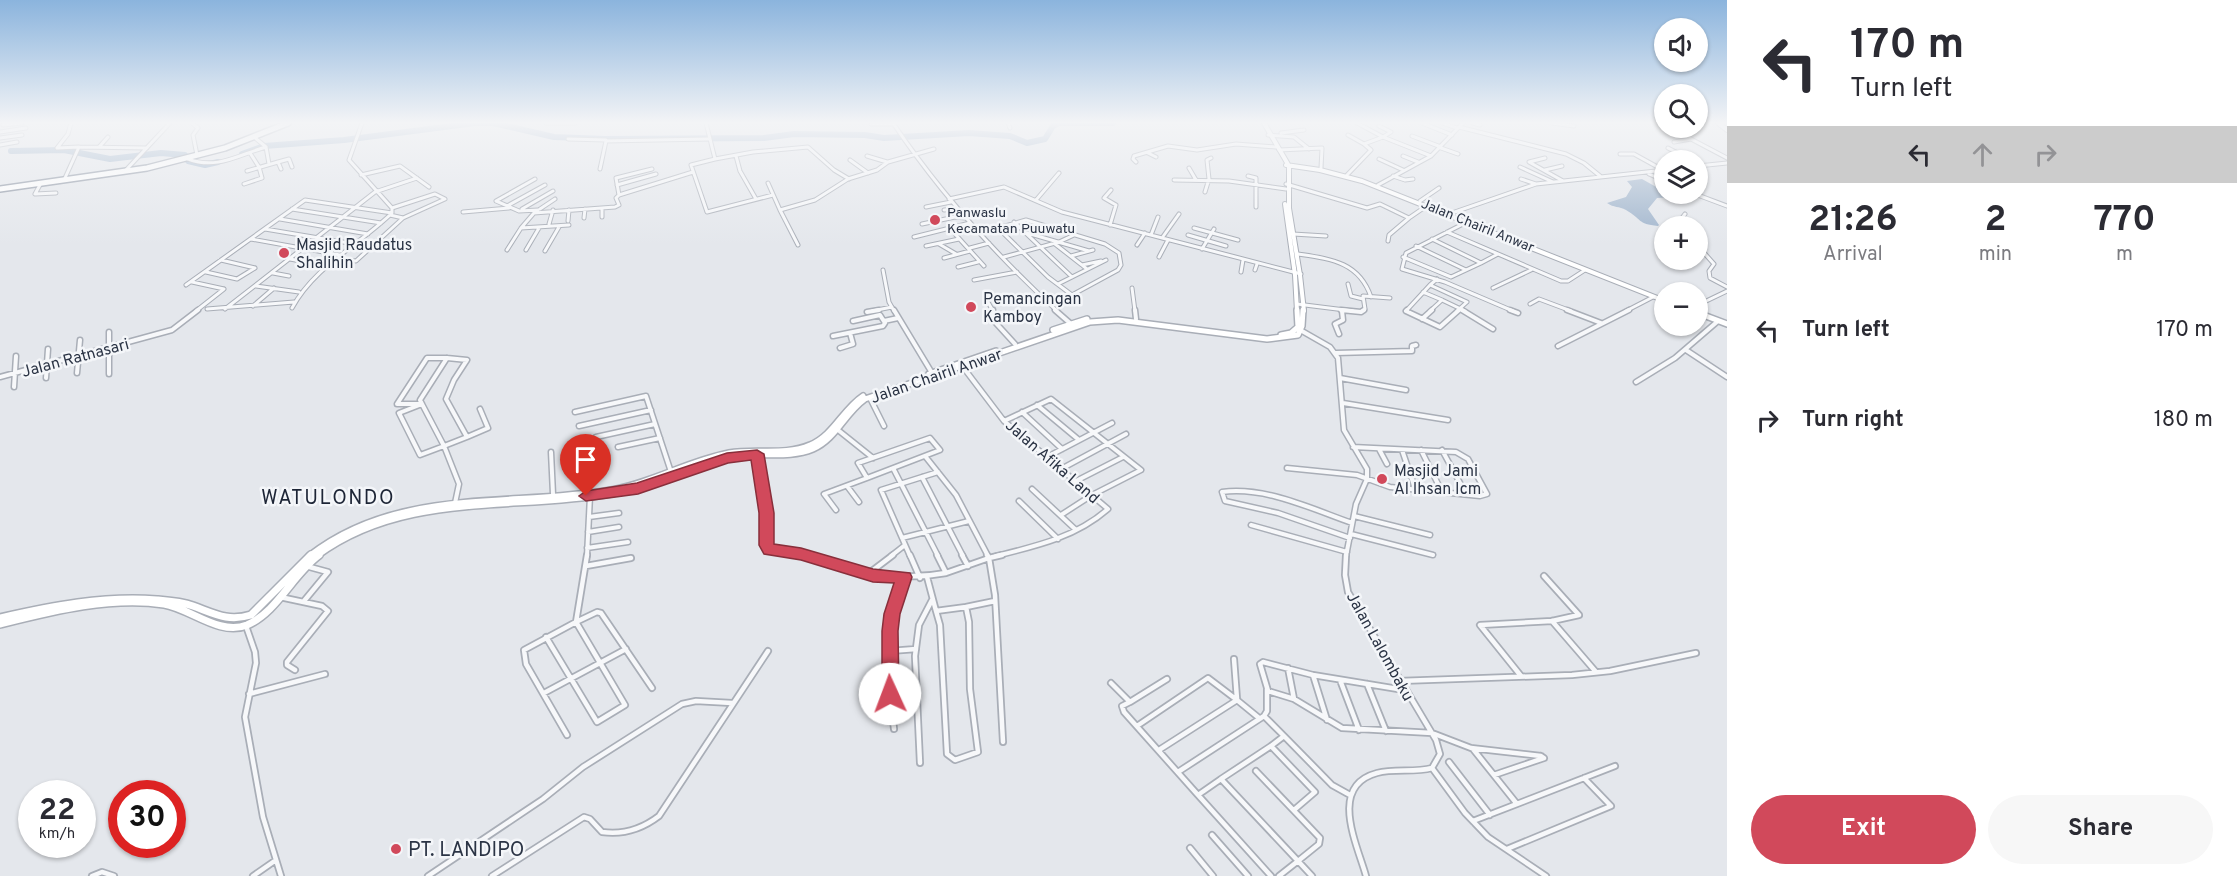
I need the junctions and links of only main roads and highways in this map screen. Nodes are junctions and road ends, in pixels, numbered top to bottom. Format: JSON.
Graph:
{"nodes":[{"id":1,"x":1286,"y":163,"type":"edge"},
{"id":2,"x":161,"y":164,"type":"edge"},
{"id":3,"x":1290,"y":164,"type":"edge"},
{"id":4,"x":1292,"y":164,"type":"edge"},
{"id":5,"x":1287,"y":186,"type":"junction"},
{"id":6,"x":0,"y":189,"type":"edge"},
{"id":7,"x":1488,"y":231,"type":"junction"},
{"id":8,"x":1298,"y":274,"type":"junction"},
{"id":9,"x":1654,"y":296,"type":"edge"},
{"id":10,"x":1654,"y":297,"type":"edge"},
{"id":11,"x":1300,"y":305,"type":"junction"},
{"id":12,"x":1708,"y":316,"type":"edge"},
{"id":13,"x":1708,"y":316,"type":"edge"},
{"id":14,"x":1727,"y":323,"type":"edge"},
{"id":15,"x":1072,"y":325,"type":"junction"},
{"id":16,"x":1217,"y":332,"type":"junction"},
{"id":17,"x":919,"y":379,"type":"junction"},
{"id":18,"x":588,"y":494,"type":"junction"},
{"id":19,"x":279,"y":597,"type":"joint"},
{"id":20,"x":0,"y":618,"type":"edge"},
{"id":21,"x":240,"y":619,"type":"junction"},
{"id":22,"x":247,"y":622,"type":"junction"},
{"id":23,"x":0,"y":624,"type":"edge"}],
"edges":[{"from":1,"to":5,"type":"main road","name":"Jalan Chairil Anwar"},
{"from":2,"to":6,"type":"highway"},
{"from":3,"to":7,"type":"main road","name":"Jalan Chairil Anwar"},
{"from":4,"to":7,"type":"main road","name":"Jalan Chairil Anwar"},
{"from":5,"to":8,"type":"main road","name":"Jalan Chairil Anwar"},
{"from":5,"to":8,"type":"main road","name":"Jalan Chairil Anwar"},
{"from":7,"to":9,"type":"main road","name":"Jalan Chairil Anwar"},
{"from":7,"to":10,"type":"main road","name":"Jalan Chairil Anwar"},
{"from":8,"to":11,"type":"main road","name":"Jalan Chairil Anwar"},
{"from":11,"to":16,"type":"main road","name":"Jalan Chairil Anwar"},
{"from":11,"to":16,"type":"main road","name":"Jalan Chairil Anwar"},
{"from":12,"to":14,"type":"main road"},
{"from":13,"to":14,"type":"main road"},
{"from":15,"to":16,"type":"main road","name":"Jalan Chairil Anwar"},
{"from":15,"to":16,"type":"main road","name":"Jalan Chairil Anwar"},
{"from":15,"to":17,"type":"main road","name":"Jalan Chairil Anwar"},
{"from":15,"to":17,"type":"main road","name":"Jalan Chairil Anwar"},
{"from":17,"to":18,"type":"main road","name":"Jalan Chairil Anwar"},
{"from":17,"to":18,"type":"main road","name":"Jalan Chairil Anwar"},
{"from":18,"to":19,"type":"main road","name":"Jalan Chairil Anwar"},
{"from":18,"to":22,"type":"main road","name":"Jalan Chairil Anwar"},
{"from":19,"to":22,"type":"main road","name":"Jalan Chairil Anwar"},
{"from":20,"to":21,"type":"main road","name":"Jalan Chairil Anwar"},
{"from":21,"to":22,"type":"main road"},
{"from":21,"to":22,"type":"main road","name":"Jalan Chairil Anwar"},
{"from":22,"to":23,"type":"main road"}]}
